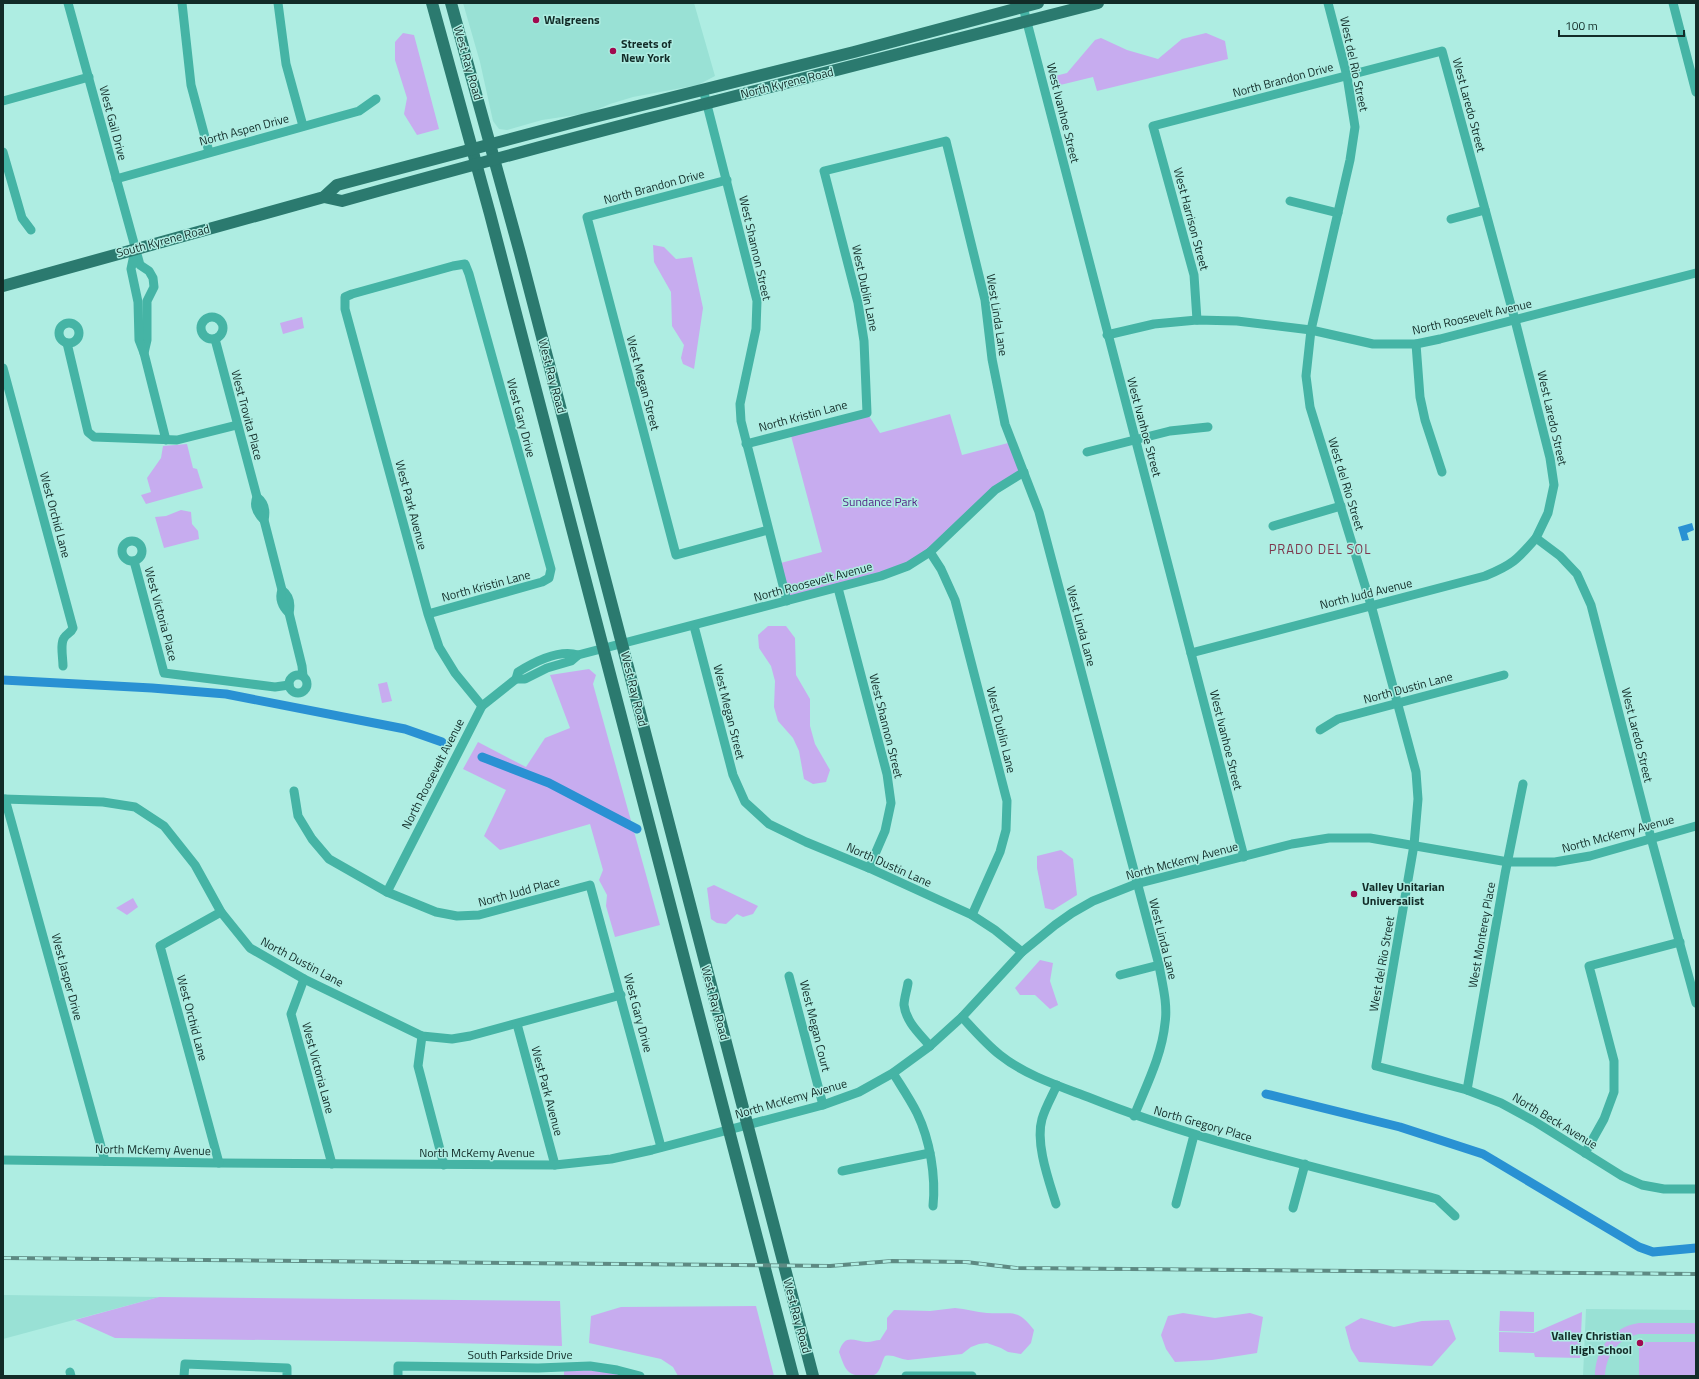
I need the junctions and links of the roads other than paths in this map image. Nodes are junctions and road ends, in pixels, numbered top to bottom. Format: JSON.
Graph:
{"nodes":[{"id":1,"x":68,"y":3,"type":"edge"},
{"id":2,"x":182,"y":3,"type":"edge"},
{"id":3,"x":278,"y":3,"type":"edge"},
{"id":4,"x":432,"y":3,"type":"edge"},
{"id":5,"x":451,"y":3,"type":"edge"},
{"id":6,"x":1038,"y":3,"type":"edge"},
{"id":7,"x":1098,"y":3,"type":"edge"},
{"id":8,"x":1328,"y":3,"type":"edge"},
{"id":9,"x":1673,"y":3,"type":"edge"},
{"id":10,"x":1023,"y":5,"type":"edge"},
{"id":11,"x":1027,"y":21,"type":"junction"},
{"id":12,"x":1442,"y":51,"type":"joint"},
{"id":13,"x":1347,"y":76,"type":"junction"},
{"id":14,"x":89,"y":77,"type":"junction"},
{"id":15,"x":703,"y":89,"type":"junction"},
{"id":16,"x":1696,"y":92,"type":"edge"},
{"id":17,"x":376,"y":99,"type":"dead end"},
{"id":18,"x":3,"y":101,"type":"edge"},
{"id":19,"x":706,"y":103,"type":"junction"},
{"id":20,"x":303,"y":126,"type":"junction"},
{"id":21,"x":1153,"y":126,"type":"joint"},
{"id":22,"x":491,"y":144,"type":"junction"},
{"id":23,"x":473,"y":148,"type":"junction"},
{"id":24,"x":3,"y":152,"type":"edge"},
{"id":25,"x":209,"y":152,"type":"junction"},
{"id":26,"x":495,"y":158,"type":"junction"},
{"id":27,"x":476,"y":163,"type":"junction"},
{"id":28,"x":824,"y":171,"type":"joint"},
{"id":29,"x":116,"y":179,"type":"junction"},
{"id":30,"x":727,"y":180,"type":"junction"},
{"id":31,"x":324,"y":197,"type":"junction"},
{"id":32,"x":1290,"y":201,"type":"dead end"},
{"id":33,"x":1485,"y":210,"type":"junction"},
{"id":34,"x":1338,"y":213,"type":"junction"},
{"id":35,"x":587,"y":217,"type":"joint"},
{"id":36,"x":1451,"y":219,"type":"dead end"},
{"id":37,"x":31,"y":230,"type":"dead end"},
{"id":38,"x":135,"y":248,"type":"junction"},
{"id":39,"x":1696,"y":273,"type":"edge"},
{"id":40,"x":3,"y":286,"type":"edge"},
{"id":41,"x":345,"y":297,"type":"joint"},
{"id":42,"x":1197,"y":320,"type":"junction"},
{"id":43,"x":1515,"y":320,"type":"junction"},
{"id":44,"x":1311,"y":330,"type":"junction"},
{"id":45,"x":1108,"y":336,"type":"junction"},
{"id":46,"x":215,"y":339,"type":"dead end"},
{"id":47,"x":67,"y":343,"type":"dead end"},
{"id":48,"x":1416,"y":344,"type":"junction"},
{"id":49,"x":144,"y":353,"type":"junction"},
{"id":50,"x":3,"y":368,"type":"edge"},
{"id":51,"x":867,"y":413,"type":"joint"},
{"id":52,"x":237,"y":425,"type":"junction"},
{"id":53,"x":1208,"y":428,"type":"dead end"},
{"id":54,"x":1135,"y":439,"type":"junction"},
{"id":55,"x":166,"y":440,"type":"junction"},
{"id":56,"x":746,"y":444,"type":"junction"},
{"id":57,"x":1087,"y":452,"type":"dead end"},
{"id":58,"x":1024,"y":472,"type":"junction"},
{"id":59,"x":1442,"y":472,"type":"dead end"},
{"id":60,"x":1341,"y":506,"type":"junction"},
{"id":61,"x":1273,"y":526,"type":"dead end"},
{"id":62,"x":768,"y":530,"type":"junction"},
{"id":63,"x":1536,"y":538,"type":"junction"},
{"id":64,"x":930,"y":552,"type":"junction"},
{"id":65,"x":134,"y":561,"type":"dead end"},
{"id":66,"x":549,"y":578,"type":"joint"},
{"id":67,"x":838,"y":588,"type":"junction"},
{"id":68,"x":787,"y":601,"type":"junction"},
{"id":69,"x":1371,"y":605,"type":"junction"},
{"id":70,"x":428,"y":614,"type":"junction"},
{"id":71,"x":694,"y":626,"type":"junction"},
{"id":72,"x":622,"y":644,"type":"junction"},
{"id":73,"x":604,"y":649,"type":"junction"},
{"id":74,"x":1191,"y":652,"type":"junction"},
{"id":75,"x":63,"y":666,"type":"dead end"},
{"id":76,"x":303,"y":676,"type":"junction"},
{"id":77,"x":1504,"y":676,"type":"dead end"},
{"id":78,"x":289,"y":685,"type":"junction"},
{"id":79,"x":1397,"y":703,"type":"junction"},
{"id":80,"x":482,"y":706,"type":"junction"},
{"id":81,"x":1320,"y":730,"type":"dead end"},
{"id":82,"x":1523,"y":784,"type":"dead end"},
{"id":83,"x":294,"y":791,"type":"dead end"},
{"id":84,"x":4,"y":799,"type":"edge"},
{"id":85,"x":745,"y":802,"type":"joint"},
{"id":86,"x":1696,"y":826,"type":"edge"},
{"id":87,"x":1651,"y":838,"type":"junction"},
{"id":88,"x":1414,"y":845,"type":"junction"},
{"id":89,"x":1244,"y":857,"type":"junction"},
{"id":90,"x":1508,"y":862,"type":"junction"},
{"id":91,"x":869,"y":868,"type":"junction"},
{"id":92,"x":1136,"y":884,"type":"junction"},
{"id":93,"x":590,"y":885,"type":"joint"},
{"id":94,"x":387,"y":892,"type":"junction"},
{"id":95,"x":221,"y":912,"type":"junction"},
{"id":96,"x":972,"y":916,"type":"junction"},
{"id":97,"x":1680,"y":942,"type":"junction"},
{"id":98,"x":1022,"y":952,"type":"junction"},
{"id":99,"x":1159,"y":965,"type":"junction"},
{"id":100,"x":1120,"y":974,"type":"dead end"},
{"id":101,"x":790,"y":976,"type":"dead end"},
{"id":102,"x":304,"y":979,"type":"junction"},
{"id":103,"x":908,"y":983,"type":"dead end"},
{"id":104,"x":621,"y":995,"type":"junction"},
{"id":105,"x":1696,"y":1003,"type":"edge"},
{"id":106,"x":962,"y":1017,"type":"junction"},
{"id":107,"x":517,"y":1024,"type":"junction"},
{"id":108,"x":422,"y":1036,"type":"junction"},
{"id":109,"x":930,"y":1046,"type":"junction"},
{"id":110,"x":1376,"y":1066,"type":"joint"},
{"id":111,"x":893,"y":1073,"type":"junction"},
{"id":112,"x":1057,"y":1085,"type":"junction"},
{"id":113,"x":1467,"y":1090,"type":"junction"},
{"id":114,"x":823,"y":1105,"type":"junction"},
{"id":115,"x":1134,"y":1116,"type":"junction"},
{"id":116,"x":747,"y":1125,"type":"junction"},
{"id":117,"x":729,"y":1129,"type":"junction"},
{"id":118,"x":1194,"y":1135,"type":"junction"},
{"id":119,"x":662,"y":1147,"type":"junction"},
{"id":120,"x":1585,"y":1152,"type":"junction"},
{"id":121,"x":930,"y":1153,"type":"junction"},
{"id":122,"x":3,"y":1160,"type":"edge"},
{"id":123,"x":105,"y":1161,"type":"junction"},
{"id":124,"x":219,"y":1163,"type":"junction"},
{"id":125,"x":332,"y":1164,"type":"junction"},
{"id":126,"x":1305,"y":1164,"type":"junction"},
{"id":127,"x":444,"y":1165,"type":"junction"},
{"id":128,"x":555,"y":1165,"type":"junction"},
{"id":129,"x":842,"y":1171,"type":"dead end"},
{"id":130,"x":1696,"y":1189,"type":"edge"},
{"id":131,"x":1056,"y":1204,"type":"dead end"},
{"id":132,"x":1176,"y":1204,"type":"dead end"},
{"id":133,"x":933,"y":1206,"type":"dead end"},
{"id":134,"x":1293,"y":1208,"type":"dead end"},
{"id":135,"x":1455,"y":1216,"type":"dead end"},
{"id":136,"x":287,"y":1372,"type":"edge"},
{"id":137,"x":509,"y":1372,"type":"edge"},
{"id":138,"x":184,"y":1376,"type":"edge"},
{"id":139,"x":398,"y":1376,"type":"edge"},
{"id":140,"x":640,"y":1376,"type":"edge"},
{"id":141,"x":793,"y":1376,"type":"edge"},
{"id":142,"x":813,"y":1376,"type":"edge"},
{"id":143,"x":906,"y":1376,"type":"edge"},
{"id":144,"x":972,"y":1376,"type":"edge"}],
"edges":[{"from":1,"to":14,"type":"street","name":"West Gail Drive"},
{"from":2,"to":25,"type":"street"},
{"from":3,"to":20,"type":"street"},
{"from":4,"to":23,"type":"main road","name":"West Ray Road"},
{"from":5,"to":22,"type":"main road","name":"West Ray Road"},
{"from":6,"to":10,"type":"main road","name":"North Kyrene Road"},
{"from":7,"to":11,"type":"main road","name":"North Kyrene Road"},
{"from":8,"to":13,"type":"street","name":"West del Rio Street"},
{"from":9,"to":16,"type":"street"},
{"from":10,"to":11,"type":"street","name":"West Ivanhoe Street"},
{"from":10,"to":15,"type":"main road","name":"North Kyrene Road"},
{"from":11,"to":19,"type":"main road","name":"North Kyrene Road"},
{"from":11,"to":45,"type":"street","name":"West Ivanhoe Street"},
{"from":12,"to":13,"type":"street","name":"North Brandon Drive"},
{"from":12,"to":33,"type":"street","name":"West Laredo Street"},
{"from":13,"to":21,"type":"street","name":"North Brandon Drive"},
{"from":13,"to":34,"type":"street","name":"West del Rio Street"},
{"from":14,"to":18,"type":"street"},
{"from":14,"to":29,"type":"street","name":"West Gail Drive"},
{"from":15,"to":19,"type":"street","name":"West Shannon Street"},
{"from":15,"to":22,"type":"main road","name":"North Kyrene Road"},
{"from":17,"to":20,"type":"street","name":"North Aspen Drive"},
{"from":19,"to":26,"type":"main road","name":"North Kyrene Road"},
{"from":19,"to":30,"type":"street","name":"West Shannon Street"},
{"from":20,"to":25,"type":"street","name":"North Aspen Drive"},
{"from":21,"to":42,"type":"street","name":"West Harrison Street"},
{"from":22,"to":23,"type":"main road","name":"South Kyrene Road"},
{"from":22,"to":26,"type":"main road","name":"West Ray Road"},
{"from":23,"to":27,"type":"main road","name":"West Ray Road"},
{"from":23,"to":31,"type":"main road","name":"South Kyrene Road"},
{"from":24,"to":37,"type":"street"},
{"from":25,"to":29,"type":"street","name":"North Aspen Drive"},
{"from":26,"to":27,"type":"main road","name":"North Kyrene Road"},
{"from":26,"to":72,"type":"main road","name":"West Ray Road"},
{"from":27,"to":31,"type":"main road","name":"South Kyrene Road"},
{"from":27,"to":73,"type":"main road","name":"West Ray Road"},
{"from":28,"to":51,"type":"street","name":"West Dublin Lane"},
{"from":28,"to":58,"type":"street","name":"West Linda Lane"},
{"from":29,"to":38,"type":"street","name":"West Gail Drive"},
{"from":30,"to":35,"type":"street","name":"North Brandon Drive"},
{"from":30,"to":56,"type":"street","name":"West Shannon Street"},
{"from":31,"to":38,"type":"main road","name":"South Kyrene Road"},
{"from":32,"to":34,"type":"street"},
{"from":33,"to":36,"type":"street"},
{"from":33,"to":43,"type":"street","name":"West Laredo Street"},
{"from":34,"to":44,"type":"street","name":"West del Rio Street"},
{"from":35,"to":62,"type":"street","name":"West Megan Street"},
{"from":38,"to":40,"type":"main road","name":"South Kyrene Road"},
{"from":38,"to":49,"type":"street","name":"West Gail Drive"},
{"from":38,"to":49,"type":"street","name":"West Gail Drive"},
{"from":39,"to":43,"type":"street","name":"North Roosevelt Avenue"},
{"from":41,"to":66,"type":"street","name":"West Gary Drive"},
{"from":41,"to":70,"type":"street","name":"West Park Avenue"},
{"from":42,"to":44,"type":"street","name":"North Roosevelt Avenue"},
{"from":42,"to":45,"type":"street","name":"North Roosevelt Avenue"},
{"from":43,"to":48,"type":"street","name":"North Roosevelt Avenue"},
{"from":43,"to":63,"type":"street","name":"West Laredo Street"},
{"from":44,"to":48,"type":"street","name":"North Roosevelt Avenue"},
{"from":44,"to":60,"type":"street","name":"West del Rio Street"},
{"from":45,"to":54,"type":"street","name":"West Ivanhoe Street"},
{"from":46,"to":52,"type":"street","name":"West Trovita Place"},
{"from":47,"to":55,"type":"street"},
{"from":48,"to":59,"type":"street"},
{"from":49,"to":55,"type":"street","name":"West Gail Drive"},
{"from":50,"to":75,"type":"street","name":"West Orchid Lane"},
{"from":51,"to":56,"type":"street","name":"North Kristin Lane"},
{"from":52,"to":55,"type":"street"},
{"from":52,"to":76,"type":"street","name":"West Trovita Place"},
{"from":53,"to":54,"type":"street"},
{"from":54,"to":57,"type":"street"},
{"from":54,"to":74,"type":"street","name":"West Ivanhoe Street"},
{"from":56,"to":62,"type":"street","name":"West Shannon Street"},
{"from":58,"to":64,"type":"street","name":"North Roosevelt Avenue"},
{"from":58,"to":92,"type":"street","name":"West Linda Lane"},
{"from":60,"to":61,"type":"street"},
{"from":60,"to":69,"type":"street","name":"West del Rio Street"},
{"from":62,"to":68,"type":"street","name":"West Shannon Street"},
{"from":63,"to":69,"type":"street","name":"North Judd Avenue"},
{"from":63,"to":87,"type":"street","name":"West Laredo Street"},
{"from":64,"to":67,"type":"street","name":"North Roosevelt Avenue"},
{"from":64,"to":96,"type":"street","name":"West Dublin Lane"},
{"from":65,"to":78,"type":"street","name":"West Victoria Place"},
{"from":66,"to":70,"type":"street","name":"North Kristin Lane"},
{"from":67,"to":68,"type":"street","name":"North Roosevelt Avenue"},
{"from":67,"to":91,"type":"street","name":"West Shannon Street"},
{"from":68,"to":71,"type":"street","name":"North Roosevelt Avenue"},
{"from":69,"to":74,"type":"street","name":"North Judd Avenue"},
{"from":69,"to":79,"type":"street","name":"West del Rio Street"},
{"from":70,"to":80,"type":"street","name":"West Park Avenue"},
{"from":71,"to":72,"type":"street","name":"North Roosevelt Avenue"},
{"from":71,"to":85,"type":"street","name":"West Megan Street"},
{"from":72,"to":73,"type":"street","name":"North Roosevelt Avenue"},
{"from":72,"to":116,"type":"main road","name":"West Ray Road"},
{"from":73,"to":80,"type":"street","name":"North Roosevelt Avenue"},
{"from":73,"to":117,"type":"main road","name":"West Ray Road"},
{"from":74,"to":89,"type":"street","name":"West Ivanhoe Street"},
{"from":76,"to":78,"type":"street"},
{"from":76,"to":78,"type":"street"},
{"from":77,"to":79,"type":"street","name":"North Dustin Lane"},
{"from":79,"to":81,"type":"street","name":"North Dustin Lane"},
{"from":79,"to":88,"type":"street","name":"West del Rio Street"},
{"from":80,"to":94,"type":"street","name":"North Roosevelt Avenue"},
{"from":82,"to":90,"type":"street","name":"West Monterey Place"},
{"from":83,"to":94,"type":"street","name":"North Judd Place"},
{"from":84,"to":95,"type":"street","name":"North Dustin Lane"},
{"from":84,"to":123,"type":"street","name":"West Jasper Drive"},
{"from":85,"to":91,"type":"street","name":"North Dustin Lane"},
{"from":86,"to":87,"type":"street","name":"North McKemy Avenue"},
{"from":87,"to":90,"type":"street","name":"North McKemy Avenue"},
{"from":87,"to":97,"type":"street","name":"West Laredo Street"},
{"from":88,"to":89,"type":"street","name":"North McKemy Avenue"},
{"from":88,"to":90,"type":"street","name":"North McKemy Avenue"},
{"from":88,"to":110,"type":"street","name":"West del Rio Street"},
{"from":89,"to":92,"type":"street","name":"North McKemy Avenue"},
{"from":90,"to":113,"type":"street","name":"West Monterey Place"},
{"from":91,"to":96,"type":"street","name":"North Dustin Lane"},
{"from":92,"to":98,"type":"street","name":"North McKemy Avenue"},
{"from":92,"to":99,"type":"street","name":"West Linda Lane"},
{"from":93,"to":94,"type":"street","name":"North Judd Place"},
{"from":93,"to":104,"type":"street","name":"West Gary Drive"},
{"from":95,"to":102,"type":"street","name":"North Dustin Lane"},
{"from":95,"to":124,"type":"street","name":"West Orchid Lane"},
{"from":96,"to":98,"type":"street","name":"North Dustin Lane"},
{"from":97,"to":105,"type":"street","name":"West Laredo Street"},
{"from":97,"to":120,"type":"street"},
{"from":98,"to":106,"type":"street","name":"North McKemy Avenue"},
{"from":99,"to":100,"type":"street"},
{"from":99,"to":115,"type":"street","name":"West Linda Lane"},
{"from":101,"to":114,"type":"street","name":"West Megan Court"},
{"from":102,"to":108,"type":"street","name":"North Dustin Lane"},
{"from":102,"to":125,"type":"street","name":"West Victoria Lane"},
{"from":103,"to":109,"type":"street"},
{"from":104,"to":107,"type":"street","name":"North Dustin Lane"},
{"from":104,"to":119,"type":"street","name":"West Gary Drive"},
{"from":106,"to":109,"type":"street","name":"North McKemy Avenue"},
{"from":106,"to":112,"type":"street","name":"North Gregory Place"},
{"from":107,"to":108,"type":"street","name":"North Dustin Lane"},
{"from":107,"to":128,"type":"street","name":"West Park Avenue"},
{"from":108,"to":127,"type":"street"},
{"from":109,"to":111,"type":"street","name":"North McKemy Avenue"},
{"from":110,"to":113,"type":"street","name":"North Beck Avenue"},
{"from":111,"to":114,"type":"street","name":"North McKemy Avenue"},
{"from":111,"to":121,"type":"street"},
{"from":112,"to":115,"type":"street","name":"North Gregory Place"},
{"from":112,"to":131,"type":"street"},
{"from":113,"to":120,"type":"street","name":"North Beck Avenue"},
{"from":114,"to":116,"type":"street","name":"North McKemy Avenue"},
{"from":115,"to":118,"type":"street","name":"North Gregory Place"},
{"from":116,"to":117,"type":"street","name":"North McKemy Avenue"},
{"from":116,"to":142,"type":"main road","name":"West Ray Road"},
{"from":117,"to":119,"type":"street","name":"North McKemy Avenue"},
{"from":117,"to":141,"type":"main road","name":"West Ray Road"},
{"from":118,"to":126,"type":"street","name":"North Gregory Place"},
{"from":118,"to":132,"type":"street"},
{"from":119,"to":128,"type":"street","name":"North McKemy Avenue"},
{"from":120,"to":130,"type":"street","name":"North Beck Avenue"},
{"from":121,"to":129,"type":"street"},
{"from":121,"to":133,"type":"street"},
{"from":122,"to":123,"type":"street","name":"North McKemy Avenue"},
{"from":123,"to":124,"type":"street","name":"North McKemy Avenue"},
{"from":124,"to":125,"type":"street","name":"North McKemy Avenue"},
{"from":125,"to":127,"type":"street","name":"North McKemy Avenue"},
{"from":126,"to":134,"type":"street"},
{"from":126,"to":135,"type":"street","name":"North Gregory Place"},
{"from":127,"to":128,"type":"street","name":"North McKemy Avenue"},
{"from":136,"to":138,"type":"street"},
{"from":137,"to":139,"type":"street","name":"South Parkside Drive"},
{"from":137,"to":140,"type":"street","name":"South Parkside Drive"},
{"from":143,"to":144,"type":"street"}]}
